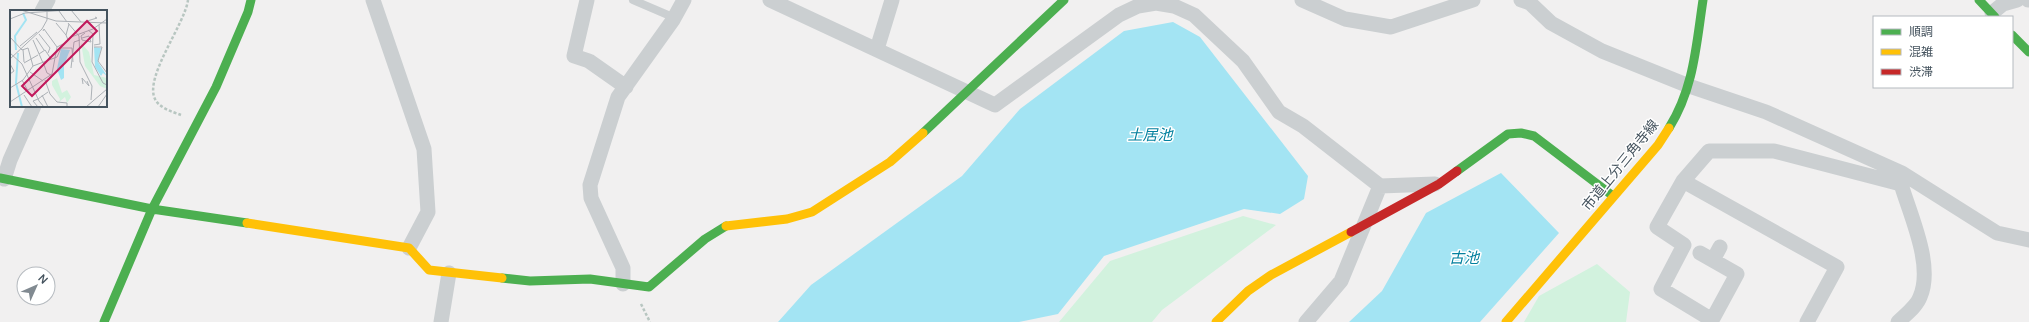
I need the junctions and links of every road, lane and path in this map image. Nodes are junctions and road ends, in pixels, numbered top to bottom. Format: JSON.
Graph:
{"nodes":[{"id":1,"x":48,"y":0,"type":"edge"},
{"id":2,"x":188,"y":0,"type":"edge"},
{"id":3,"x":251,"y":0,"type":"edge"},
{"id":4,"x":372,"y":0,"type":"edge"},
{"id":5,"x":587,"y":0,"type":"edge"},
{"id":6,"x":633,"y":0,"type":"edge"},
{"id":7,"x":684,"y":0,"type":"edge"},
{"id":8,"x":770,"y":0,"type":"edge"},
{"id":9,"x":892,"y":0,"type":"edge"},
{"id":10,"x":1064,"y":0,"type":"edge"},
{"id":11,"x":1302,"y":0,"type":"edge"},
{"id":12,"x":1473,"y":0,"type":"edge"},
{"id":13,"x":1521,"y":0,"type":"edge"},
{"id":14,"x":1704,"y":0,"type":"edge"},
{"id":15,"x":1979,"y":0,"type":"edge"},
{"id":16,"x":2017,"y":0,"type":"edge"},
{"id":17,"x":1443,"y":5,"type":"edge"},
{"id":18,"x":43,"y":10,"type":"edge"},
{"id":19,"x":1993,"y":15,"type":"edge"},
{"id":20,"x":675,"y":18,"type":"junction"},
{"id":21,"x":2013,"y":36,"type":"edge"},
{"id":22,"x":877,"y":49,"type":"junction"},
{"id":23,"x":2029,"y":52,"type":"edge"},
{"id":24,"x":1689,"y":86,"type":"junction"},
{"id":25,"x":626,"y":87,"type":"junction"},
{"id":26,"x":966,"y":91,"type":"junction"},
{"id":27,"x":34,"y":107,"type":"edge"},
{"id":28,"x":197,"y":123,"type":"junction"},
{"id":29,"x":1902,"y":178,"type":"junction"},
{"id":30,"x":2,"y":179,"type":"edge"},
{"id":31,"x":1683,"y":181,"type":"junction"},
{"id":32,"x":1439,"y":184,"type":"junction"},
{"id":33,"x":1380,"y":186,"type":"junction"},
{"id":34,"x":1613,"y":196,"type":"junction"},
{"id":35,"x":152,"y":208,"type":"junction"},
{"id":36,"x":1363,"y":227,"type":"junction"},
{"id":37,"x":2029,"y":240,"type":"edge"},
{"id":38,"x":1720,"y":247,"type":"dead end"},
{"id":39,"x":409,"y":248,"type":"junction"},
{"id":40,"x":449,"y":273,"type":"junction"},
{"id":41,"x":1341,"y":281,"type":"junction"},
{"id":42,"x":623,"y":284,"type":"junction"},
{"id":43,"x":1711,"y":321,"type":"edge"},
{"id":44,"x":104,"y":322,"type":"edge"},
{"id":45,"x":440,"y":322,"type":"edge"},
{"id":46,"x":1216,"y":322,"type":"edge"},
{"id":47,"x":1306,"y":322,"type":"edge"},
{"id":48,"x":1319,"y":322,"type":"edge"},
{"id":49,"x":1506,"y":322,"type":"edge"},
{"id":50,"x":1807,"y":322,"type":"edge"},
{"id":51,"x":1898,"y":322,"type":"edge"}],
"edges":[{"from":1,"to":18,"type":"street"},
{"from":2,"to":28,"type":"path"},
{"from":3,"to":28,"type":"main road"},
{"from":4,"to":39,"type":"street"},
{"from":5,"to":25,"type":"street"},
{"from":6,"to":20,"type":"lane"},
{"from":7,"to":20,"type":"street"},
{"from":8,"to":22,"type":"street"},
{"from":9,"to":22,"type":"street"},
{"from":10,"to":26,"type":"main road"},
{"from":11,"to":17,"type":"street"},
{"from":12,"to":17,"type":"street"},
{"from":13,"to":24,"type":"street"},
{"from":14,"to":24,"type":"main road","name":"市道上分三角寺線"},
{"from":15,"to":19,"type":"main road"},
{"from":16,"to":19,"type":"street"},
{"from":20,"to":25,"type":"street"},
{"from":21,"to":23,"type":"main road"},
{"from":22,"to":26,"type":"street"},
{"from":24,"to":29,"type":"street"},
{"from":24,"to":34,"type":"main road","name":"市道上分三角寺線"},
{"from":25,"to":42,"type":"street"},
{"from":26,"to":33,"type":"street"},
{"from":26,"to":42,"type":"main road"},
{"from":27,"to":30,"type":"street"},
{"from":28,"to":35,"type":"main road"},
{"from":29,"to":31,"type":"street"},
{"from":29,"to":37,"type":"street"},
{"from":29,"to":51,"type":"street"},
{"from":30,"to":35,"type":"main road"},
{"from":31,"to":43,"type":"street"},
{"from":31,"to":50,"type":"street"},
{"from":32,"to":33,"type":"street"},
{"from":32,"to":34,"type":"main road"},
{"from":32,"to":36,"type":"main road"},
{"from":33,"to":36,"type":"street"},
{"from":34,"to":49,"type":"main road","name":"市道上分三角寺線"},
{"from":35,"to":39,"type":"main road"},
{"from":35,"to":44,"type":"main road"},
{"from":36,"to":41,"type":"street"},
{"from":36,"to":46,"type":"main road"},
{"from":38,"to":43,"type":"street"},
{"from":39,"to":40,"type":"main road"},
{"from":40,"to":42,"type":"main road"},
{"from":40,"to":45,"type":"street"},
{"from":41,"to":47,"type":"street"},
{"from":41,"to":48,"type":"street"}]}
